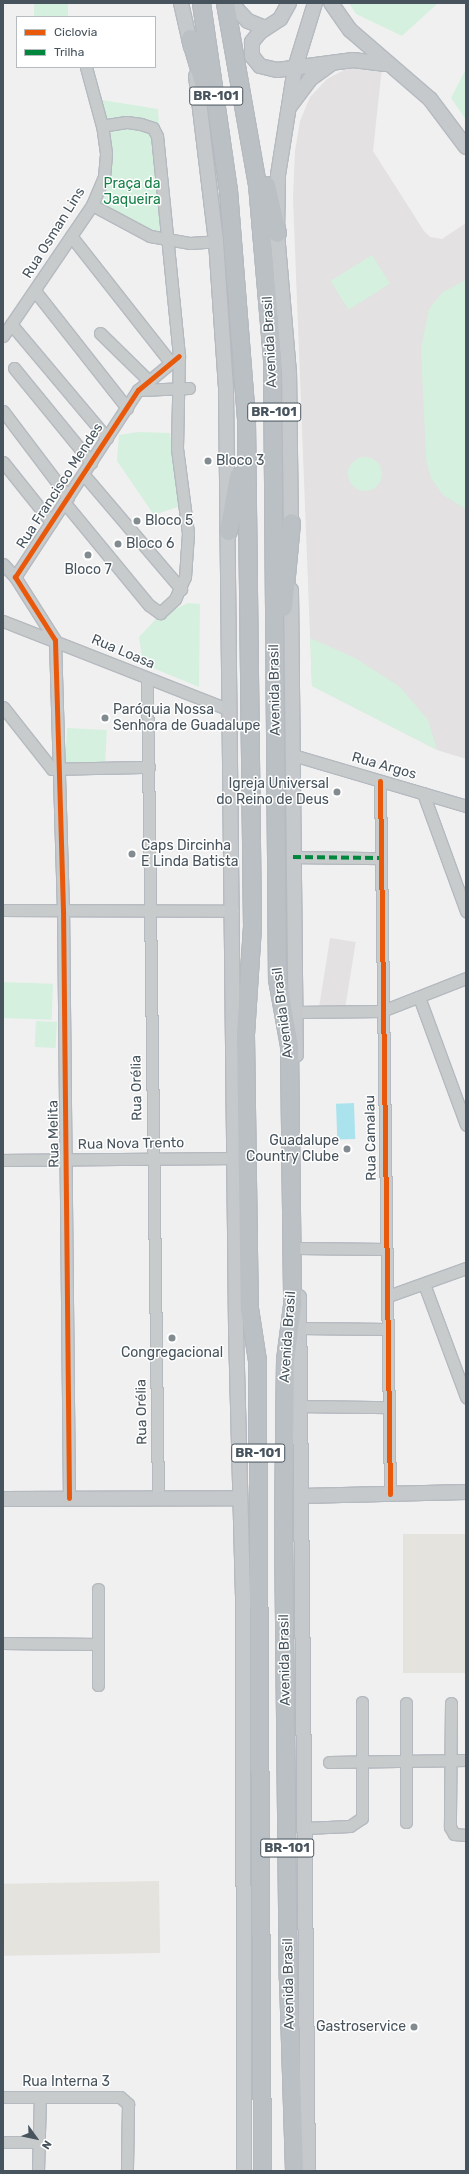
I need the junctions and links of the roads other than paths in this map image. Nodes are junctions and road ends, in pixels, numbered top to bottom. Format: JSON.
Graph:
{"nodes":[{"id":1,"x":181,"y":3,"type":"edge"},
{"id":2,"x":201,"y":3,"type":"edge"},
{"id":3,"x":224,"y":3,"type":"edge"},
{"id":4,"x":232,"y":3,"type":"edge"},
{"id":5,"x":289,"y":3,"type":"edge"},
{"id":6,"x":315,"y":3,"type":"edge"},
{"id":7,"x":331,"y":3,"type":"edge"},
{"id":8,"x":265,"y":28,"type":"junction"},
{"id":9,"x":190,"y":38,"type":"junction"},
{"id":10,"x":336,"y":61,"type":"junction"},
{"id":11,"x":386,"y":64,"type":"junction"},
{"id":12,"x":86,"y":68,"type":"edge"},
{"id":13,"x":295,"y":68,"type":"junction"},
{"id":14,"x":240,"y":84,"type":"junction"},
{"id":15,"x":285,"y":117,"type":"junction"},
{"id":16,"x":102,"y":126,"type":"junction"},
{"id":17,"x":466,"y":147,"type":"edge"},
{"id":18,"x":228,"y":190,"type":"junction"},
{"id":19,"x":92,"y":205,"type":"junction"},
{"id":20,"x":277,"y":233,"type":"junction"},
{"id":21,"x":71,"y":236,"type":"junction"},
{"id":22,"x":167,"y":240,"type":"junction"},
{"id":23,"x":216,"y":241,"type":"junction"},
{"id":24,"x":35,"y":291,"type":"junction"},
{"id":25,"x":12,"y":324,"type":"junction"},
{"id":26,"x":100,"y":333,"type":"dead end"},
{"id":27,"x":3,"y":336,"type":"edge"},
{"id":28,"x":241,"y":344,"type":"junction"},
{"id":29,"x":174,"y":359,"type":"junction"},
{"id":30,"x":14,"y":368,"type":"dead end"},
{"id":31,"x":148,"y":380,"type":"junction"},
{"id":32,"x":184,"y":388,"type":"junction"},
{"id":33,"x":138,"y":390,"type":"junction"},
{"id":34,"x":127,"y":408,"type":"junction"},
{"id":35,"x":3,"y":411,"type":"edge"},
{"id":36,"x":106,"y":438,"type":"junction"},
{"id":37,"x":3,"y":462,"type":"edge"},
{"id":38,"x":91,"y":462,"type":"junction"},
{"id":39,"x":84,"y":475,"type":"junction"},
{"id":40,"x":66,"y":499,"type":"junction"},
{"id":41,"x":51,"y":522,"type":"junction"},
{"id":42,"x":291,"y":522,"type":"junction"},
{"id":43,"x":228,"y":531,"type":"junction"},
{"id":44,"x":3,"y":564,"type":"edge"},
{"id":45,"x":14,"y":578,"type":"junction"},
{"id":46,"x":181,"y":589,"type":"junction"},
{"id":47,"x":3,"y":621,"type":"edge"},
{"id":48,"x":55,"y":640,"type":"junction"},
{"id":49,"x":146,"y":679,"type":"junction"},
{"id":50,"x":275,"y":696,"type":"junction"},
{"id":51,"x":3,"y":707,"type":"edge"},
{"id":52,"x":230,"y":710,"type":"junction"},
{"id":53,"x":292,"y":755,"type":"junction"},
{"id":54,"x":149,"y":767,"type":"junction"},
{"id":55,"x":58,"y":770,"type":"junction"},
{"id":56,"x":380,"y":781,"type":"junction"},
{"id":57,"x":423,"y":793,"type":"junction"},
{"id":58,"x":466,"y":806,"type":"edge"},
{"id":59,"x":293,"y":858,"type":"junction"},
{"id":60,"x":381,"y":858,"type":"junction"},
{"id":61,"x":149,"y":909,"type":"junction"},
{"id":62,"x":3,"y":910,"type":"edge"},
{"id":63,"x":63,"y":910,"type":"junction"},
{"id":64,"x":233,"y":911,"type":"junction"},
{"id":65,"x":466,"y":911,"type":"edge"},
{"id":66,"x":466,"y":978,"type":"edge"},
{"id":67,"x":419,"y":997,"type":"junction"},
{"id":68,"x":382,"y":1011,"type":"junction"},
{"id":69,"x":296,"y":1012,"type":"junction"},
{"id":70,"x":466,"y":1125,"type":"edge"},
{"id":71,"x":153,"y":1158,"type":"junction"},
{"id":72,"x":235,"y":1158,"type":"junction"},
{"id":73,"x":3,"y":1160,"type":"edge"},
{"id":74,"x":66,"y":1160,"type":"junction"},
{"id":75,"x":298,"y":1248,"type":"junction"},
{"id":76,"x":385,"y":1249,"type":"junction"},
{"id":77,"x":466,"y":1268,"type":"edge"},
{"id":78,"x":424,"y":1284,"type":"junction"},
{"id":79,"x":388,"y":1296,"type":"junction"},
{"id":80,"x":299,"y":1328,"type":"junction"},
{"id":81,"x":388,"y":1329,"type":"junction"},
{"id":82,"x":466,"y":1397,"type":"edge"},
{"id":83,"x":300,"y":1406,"type":"junction"},
{"id":84,"x":388,"y":1407,"type":"junction"},
{"id":85,"x":466,"y":1492,"type":"edge"},
{"id":86,"x":390,"y":1494,"type":"junction"},
{"id":87,"x":300,"y":1496,"type":"junction"},
{"id":88,"x":158,"y":1497,"type":"junction"},
{"id":89,"x":69,"y":1498,"type":"junction"},
{"id":90,"x":240,"y":1498,"type":"junction"},
{"id":91,"x":3,"y":1499,"type":"edge"},
{"id":92,"x":98,"y":1589,"type":"dead end"},
{"id":93,"x":3,"y":1642,"type":"edge"},
{"id":94,"x":98,"y":1644,"type":"junction"},
{"id":95,"x":98,"y":1685,"type":"dead end"},
{"id":96,"x":362,"y":1702,"type":"dead end"},
{"id":97,"x":406,"y":1703,"type":"dead end"},
{"id":98,"x":451,"y":1703,"type":"dead end"},
{"id":99,"x":406,"y":1760,"type":"junction"},
{"id":100,"x":450,"y":1760,"type":"junction"},
{"id":101,"x":466,"y":1760,"type":"edge"},
{"id":102,"x":363,"y":1761,"type":"junction"},
{"id":103,"x":329,"y":1762,"type":"dead end"},
{"id":104,"x":406,"y":1822,"type":"dead end"},
{"id":105,"x":305,"y":1828,"type":"junction"},
{"id":106,"x":466,"y":1835,"type":"edge"},
{"id":107,"x":3,"y":2097,"type":"edge"},
{"id":108,"x":40,"y":2097,"type":"junction"},
{"id":109,"x":3,"y":2142,"type":"edge"},
{"id":110,"x":39,"y":2142,"type":"junction"},
{"id":111,"x":38,"y":2171,"type":"edge"},
{"id":112,"x":127,"y":2171,"type":"edge"},
{"id":113,"x":244,"y":2171,"type":"edge"},
{"id":114,"x":262,"y":2171,"type":"edge"},
{"id":115,"x":294,"y":2171,"type":"edge"},
{"id":116,"x":308,"y":2171,"type":"edge"}],
"edges":[{"from":1,"to":9,"type":"main road"},
{"from":2,"to":18,"type":"highway","name":"Avenida Brasil","number":"BR-101"},
{"from":3,"to":14,"type":"highway","name":"Avenida Brasil","number":"BR-101"},
{"from":4,"to":8,"type":"main road"},
{"from":5,"to":8,"type":"main road"},
{"from":6,"to":13,"type":"main road","name":"Avenida Brasil"},
{"from":7,"to":11,"type":"main road"},
{"from":8,"to":13,"type":"main road"},
{"from":9,"to":18,"type":"highway"},
{"from":9,"to":23,"type":"main road"},
{"from":10,"to":11,"type":"main road"},
{"from":10,"to":13,"type":"main road"},
{"from":10,"to":15,"type":"main road"},
{"from":11,"to":17,"type":"main road"},
{"from":12,"to":16,"type":"street","name":"Rua Osman Lins"},
{"from":13,"to":15,"type":"main road","name":"Avenida Brasil"},
{"from":14,"to":20,"type":"highway"},
{"from":14,"to":50,"type":"highway","name":"Avenida Brasil","number":"BR-101"},
{"from":15,"to":20,"type":"main road","name":"Avenida Brasil"},
{"from":16,"to":19,"type":"street","name":"Rua Osman Lins"},
{"from":16,"to":22,"type":"street"},
{"from":18,"to":28,"type":"highway","name":"Avenida Brasil","number":"BR-101"},
{"from":19,"to":21,"type":"street","name":"Rua Osman Lins"},
{"from":19,"to":22,"type":"street"},
{"from":20,"to":42,"type":"main road","name":"Avenida Brasil"},
{"from":21,"to":24,"type":"street","name":"Rua Osman Lins"},
{"from":21,"to":29,"type":"street"},
{"from":22,"to":23,"type":"street"},
{"from":22,"to":29,"type":"street"},
{"from":23,"to":43,"type":"main road"},
{"from":24,"to":25,"type":"street","name":"Rua Osman Lins"},
{"from":24,"to":34,"type":"street"},
{"from":25,"to":27,"type":"street","name":"Rua Osman Lins"},
{"from":25,"to":36,"type":"street"},
{"from":26,"to":31,"type":"street"},
{"from":28,"to":43,"type":"highway"},
{"from":28,"to":114,"type":"highway","name":"Avenida Brasil","number":"BR-101"},
{"from":29,"to":31,"type":"street","name":"Rua Francisco Mendes"},
{"from":29,"to":32,"type":"street"},
{"from":30,"to":38,"type":"street"},
{"from":31,"to":33,"type":"street","name":"Rua Francisco Mendes"},
{"from":32,"to":33,"type":"street"},
{"from":32,"to":46,"type":"street"},
{"from":33,"to":34,"type":"street","name":"Rua Francisco Mendes"},
{"from":34,"to":36,"type":"street","name":"Rua Francisco Mendes"},
{"from":35,"to":40,"type":"street"},
{"from":36,"to":38,"type":"street","name":"Rua Francisco Mendes"},
{"from":37,"to":41,"type":"street"},
{"from":38,"to":39,"type":"street","name":"Rua Francisco Mendes"},
{"from":39,"to":40,"type":"street","name":"Rua Francisco Mendes"},
{"from":39,"to":46,"type":"street"},
{"from":40,"to":41,"type":"street","name":"Rua Francisco Mendes"},
{"from":40,"to":46,"type":"street"},
{"from":41,"to":45,"type":"street","name":"Rua Francisco Mendes"},
{"from":42,"to":50,"type":"highway"},
{"from":42,"to":53,"type":"main road","name":"Avenida Brasil"},
{"from":43,"to":52,"type":"main road"},
{"from":44,"to":45,"type":"street"},
{"from":45,"to":48,"type":"street"},
{"from":47,"to":48,"type":"street","name":"Rua Loasa"},
{"from":48,"to":49,"type":"street","name":"Rua Loasa"},
{"from":48,"to":55,"type":"street","name":"Rua Melita"},
{"from":49,"to":52,"type":"street","name":"Rua Loasa"},
{"from":49,"to":54,"type":"street","name":"Rua Orélia"},
{"from":50,"to":115,"type":"highway","name":"Avenida Brasil","number":"BR-101"},
{"from":51,"to":55,"type":"street"},
{"from":52,"to":64,"type":"main road"},
{"from":53,"to":56,"type":"street","name":"Rua Argos"},
{"from":53,"to":59,"type":"main road","name":"Avenida Brasil"},
{"from":54,"to":55,"type":"street"},
{"from":54,"to":61,"type":"street","name":"Rua Orélia"},
{"from":55,"to":63,"type":"street","name":"Rua Melita"},
{"from":56,"to":57,"type":"street","name":"Rua Argos"},
{"from":56,"to":60,"type":"street","name":"Rua Camalau"},
{"from":57,"to":58,"type":"street","name":"Rua Argos"},
{"from":57,"to":65,"type":"street"},
{"from":59,"to":60,"type":"street"},
{"from":59,"to":69,"type":"main road","name":"Avenida Brasil"},
{"from":60,"to":68,"type":"street","name":"Rua Camalau"},
{"from":61,"to":63,"type":"street"},
{"from":61,"to":64,"type":"street"},
{"from":61,"to":71,"type":"street","name":"Rua Orélia"},
{"from":62,"to":63,"type":"street"},
{"from":63,"to":74,"type":"street","name":"Rua Melita"},
{"from":64,"to":72,"type":"main road"},
{"from":66,"to":67,"type":"street"},
{"from":67,"to":68,"type":"street"},
{"from":67,"to":70,"type":"street"},
{"from":68,"to":69,"type":"street"},
{"from":68,"to":76,"type":"street","name":"Rua Camalau"},
{"from":69,"to":75,"type":"main road","name":"Avenida Brasil"},
{"from":71,"to":72,"type":"street","name":"Rua Nova Trento"},
{"from":71,"to":74,"type":"street","name":"Rua Nova Trento"},
{"from":71,"to":88,"type":"street","name":"Rua Orélia"},
{"from":72,"to":90,"type":"main road"},
{"from":73,"to":74,"type":"street","name":"Rua Nova Trento"},
{"from":74,"to":89,"type":"street","name":"Rua Melita"},
{"from":75,"to":76,"type":"street"},
{"from":75,"to":80,"type":"main road","name":"Avenida Brasil"},
{"from":76,"to":79,"type":"street","name":"Rua Camalau"},
{"from":77,"to":78,"type":"street"},
{"from":78,"to":79,"type":"street"},
{"from":78,"to":82,"type":"street"},
{"from":79,"to":81,"type":"street","name":"Rua Camalau"},
{"from":80,"to":81,"type":"street"},
{"from":80,"to":83,"type":"main road","name":"Avenida Brasil"},
{"from":81,"to":84,"type":"street","name":"Rua Camalau"},
{"from":83,"to":84,"type":"street"},
{"from":83,"to":87,"type":"main road","name":"Avenida Brasil"},
{"from":84,"to":86,"type":"street","name":"Rua Camalau"},
{"from":85,"to":86,"type":"main road"},
{"from":86,"to":87,"type":"main road"},
{"from":87,"to":105,"type":"main road","name":"Avenida Brasil"},
{"from":88,"to":89,"type":"main road"},
{"from":88,"to":90,"type":"main road"},
{"from":89,"to":91,"type":"main road"},
{"from":90,"to":113,"type":"main road"},
{"from":92,"to":94,"type":"street"},
{"from":93,"to":94,"type":"street"},
{"from":94,"to":95,"type":"street"},
{"from":96,"to":102,"type":"street"},
{"from":97,"to":99,"type":"street"},
{"from":98,"to":100,"type":"street"},
{"from":99,"to":100,"type":"street"},
{"from":99,"to":102,"type":"street"},
{"from":99,"to":104,"type":"street"},
{"from":100,"to":101,"type":"street"},
{"from":100,"to":106,"type":"street"},
{"from":102,"to":103,"type":"street"},
{"from":102,"to":105,"type":"street"},
{"from":105,"to":116,"type":"main road","name":"Avenida Brasil"},
{"from":107,"to":108,"type":"street","name":"Rua Interna 3"},
{"from":108,"to":110,"type":"street"},
{"from":108,"to":112,"type":"street","name":"Rua Interna 3"},
{"from":109,"to":110,"type":"street"},
{"from":110,"to":111,"type":"street"}]}
